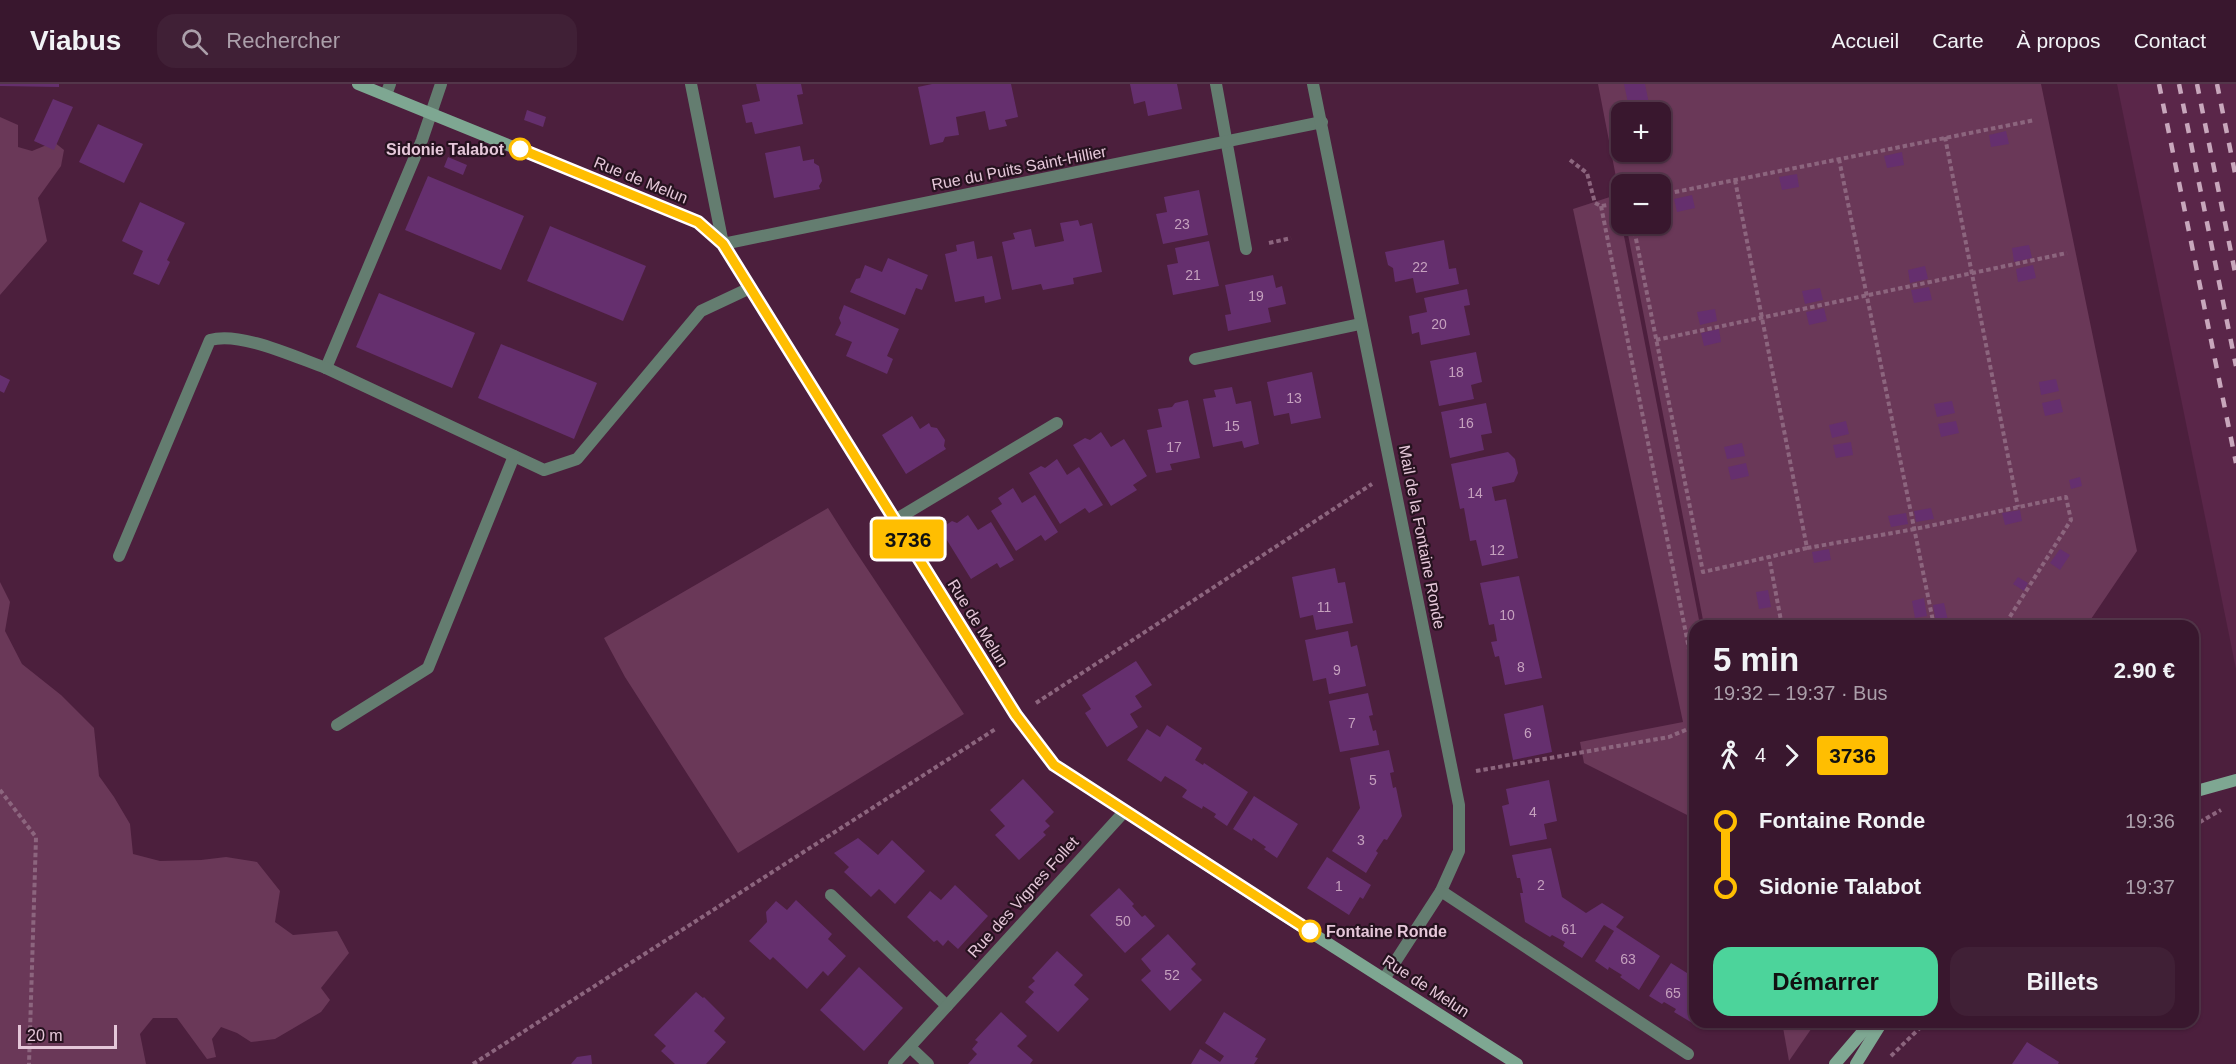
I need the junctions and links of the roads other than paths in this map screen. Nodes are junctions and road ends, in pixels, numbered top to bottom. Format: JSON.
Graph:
{"nodes":[{"id":1,"x":358,"y":84,"type":"edge"},
{"id":2,"x":441,"y":84,"type":"edge"},
{"id":3,"x":691,"y":84,"type":"edge"},
{"id":4,"x":1216,"y":84,"type":"edge"},
{"id":5,"x":1313,"y":84,"type":"edge"},
{"id":6,"x":388,"y":89,"type":"edge"},
{"id":7,"x":432,"y":113,"type":"junction"},
{"id":8,"x":1322,"y":122,"type":"junction"},
{"id":9,"x":1226,"y":142,"type":"junction"},
{"id":10,"x":723,"y":244,"type":"junction"},
{"id":11,"x":1246,"y":249,"type":"dead end"},
{"id":12,"x":750,"y":288,"type":"junction"},
{"id":13,"x":1360,"y":324,"type":"junction"},
{"id":14,"x":1195,"y":359,"type":"dead end"},
{"id":15,"x":326,"y":368,"type":"junction"},
{"id":16,"x":1057,"y":423,"type":"dead end"},
{"id":17,"x":514,"y":456,"type":"junction"},
{"id":18,"x":895,"y":520,"type":"junction"},
{"id":19,"x":119,"y":556,"type":"dead end"},
{"id":20,"x":337,"y":725,"type":"dead end"},
{"id":21,"x":2236,"y":780,"type":"edge"},
{"id":22,"x":2199,"y":790,"type":"edge"},
{"id":23,"x":1124,"y":812,"type":"junction"},
{"id":24,"x":1441,"y":891,"type":"junction"},
{"id":25,"x":831,"y":895,"type":"dead end"},
{"id":26,"x":1384,"y":979,"type":"junction"},
{"id":27,"x":947,"y":1006,"type":"junction"},
{"id":28,"x":1866,"y":1028,"type":"edge"},
{"id":29,"x":1878,"y":1028,"type":"edge"},
{"id":30,"x":910,"y":1047,"type":"junction"},
{"id":31,"x":1688,"y":1054,"type":"dead end"},
{"id":32,"x":894,"y":1064,"type":"edge"},
{"id":33,"x":928,"y":1064,"type":"edge"},
{"id":34,"x":1517,"y":1064,"type":"edge"},
{"id":35,"x":1835,"y":1064,"type":"edge"},
{"id":36,"x":1856,"y":1064,"type":"edge"}],
"edges":[{"from":1,"to":6,"type":"street","name":"Rue de Melun"},
{"from":2,"to":7,"type":"street"},
{"from":3,"to":10,"type":"street"},
{"from":4,"to":9,"type":"street"},
{"from":5,"to":8,"type":"street","name":"Mail de la Fontaine Ronde"},
{"from":6,"to":7,"type":"street","name":"Rue de Melun"},
{"from":7,"to":10,"type":"street","name":"Rue de Melun"},
{"from":7,"to":15,"type":"street"},
{"from":8,"to":9,"type":"street","name":"Rue du Puits Saint-Hillier"},
{"from":8,"to":13,"type":"street","name":"Mail de la Fontaine Ronde"},
{"from":9,"to":10,"type":"street","name":"Rue du Puits Saint-Hillier"},
{"from":9,"to":11,"type":"street"},
{"from":10,"to":12,"type":"street","name":"Rue de Melun"},
{"from":12,"to":17,"type":"street"},
{"from":12,"to":18,"type":"street","name":"Rue de Melun"},
{"from":13,"to":14,"type":"street"},
{"from":13,"to":24,"type":"street","name":"Mail de la Fontaine Ronde"},
{"from":15,"to":17,"type":"street"},
{"from":15,"to":19,"type":"street"},
{"from":16,"to":18,"type":"street"},
{"from":17,"to":20,"type":"street"},
{"from":18,"to":23,"type":"street","name":"Rue de Melun"},
{"from":21,"to":22,"type":"street"},
{"from":23,"to":26,"type":"street","name":"Rue de Melun"},
{"from":23,"to":27,"type":"street","name":"Rue des Vignes Follet"},
{"from":24,"to":26,"type":"street","name":"Mail de la Fontaine Ronde"},
{"from":24,"to":31,"type":"street"},
{"from":25,"to":27,"type":"street"},
{"from":26,"to":34,"type":"street","name":"Rue de Melun"},
{"from":27,"to":30,"type":"street","name":"Rue des Vignes Follet"},
{"from":28,"to":35,"type":"street"},
{"from":29,"to":36,"type":"street"},
{"from":30,"to":32,"type":"street","name":"Rue des Vignes Follet"},
{"from":30,"to":33,"type":"street"}]}
